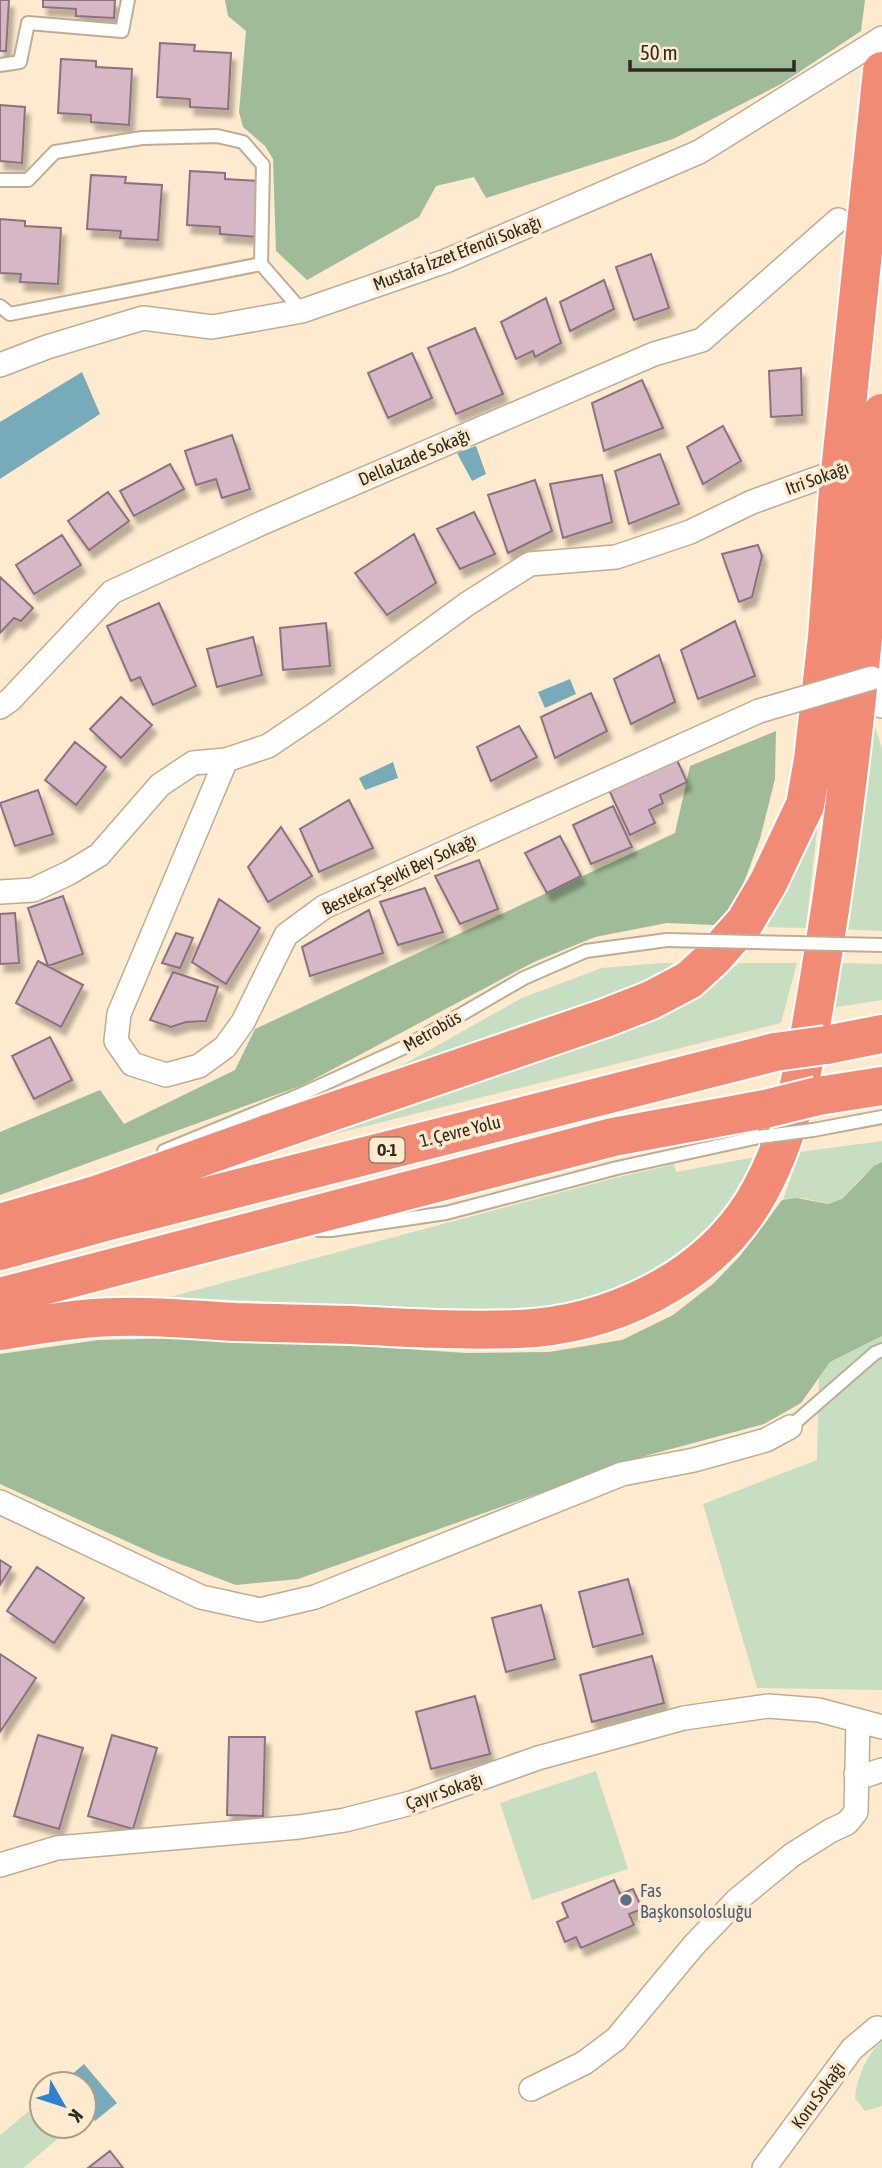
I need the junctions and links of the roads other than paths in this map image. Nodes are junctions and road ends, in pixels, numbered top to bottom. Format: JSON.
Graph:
{"nodes":[{"id":1,"x":128,"y":0,"type":"edge"},
{"id":2,"x":882,"y":38,"type":"edge"},
{"id":3,"x":0,"y":65,"type":"edge"},
{"id":4,"x":882,"y":71,"type":"edge"},
{"id":5,"x":0,"y":180,"type":"edge"},
{"id":6,"x":838,"y":220,"type":"dead end"},
{"id":7,"x":261,"y":264,"type":"junction"},
{"id":8,"x":302,"y":311,"type":"junction"},
{"id":9,"x":3,"y":313,"type":"edge"},
{"id":10,"x":0,"y":365,"type":"edge"},
{"id":11,"x":882,"y":413,"type":"edge"},
{"id":12,"x":865,"y":479,"type":"edge"},
{"id":13,"x":877,"y":675,"type":"edge"},
{"id":14,"x":882,"y":706,"type":"edge"},
{"id":15,"x":0,"y":707,"type":"edge"},
{"id":16,"x":226,"y":760,"type":"junction"},
{"id":17,"x":0,"y":892,"type":"edge"},
{"id":18,"x":882,"y":945,"type":"edge"},
{"id":19,"x":882,"y":1034,"type":"edge"},
{"id":20,"x":882,"y":1086,"type":"edge"},
{"id":21,"x":815,"y":1113,"type":"junction"},
{"id":22,"x":882,"y":1117,"type":"edge"},
{"id":23,"x":158,"y":1154,"type":"dead end"},
{"id":24,"x":66,"y":1190,"type":"dead end"},
{"id":25,"x":0,"y":1216,"type":"edge"},
{"id":26,"x":0,"y":1223,"type":"edge"},
{"id":27,"x":0,"y":1251,"type":"edge"},
{"id":28,"x":0,"y":1297,"type":"edge"},
{"id":29,"x":0,"y":1331,"type":"edge"},
{"id":30,"x":882,"y":1350,"type":"edge"},
{"id":31,"x":790,"y":1427,"type":"joint"},
{"id":32,"x":0,"y":1502,"type":"edge"},
{"id":33,"x":858,"y":1721,"type":"junction"},
{"id":34,"x":882,"y":1727,"type":"edge"},
{"id":35,"x":882,"y":1770,"type":"edge"},
{"id":36,"x":856,"y":1774,"type":"junction"},
{"id":37,"x":0,"y":1865,"type":"edge"},
{"id":38,"x":877,"y":2028,"type":"dead end"},
{"id":39,"x":531,"y":2089,"type":"dead end"},
{"id":40,"x":764,"y":2168,"type":"edge"}],
"edges":[{"from":1,"to":3,"type":"lane"},
{"from":2,"to":8,"type":"street","name":"Mustafa İzzet Efendi Sokağı"},
{"from":4,"to":12,"type":"highway","bridge":true},
{"from":5,"to":7,"type":"lane"},
{"from":6,"to":15,"type":"street","name":"Dellalzade Sokağı"},
{"from":7,"to":8,"type":"lane"},
{"from":7,"to":9,"type":"lane"},
{"from":8,"to":10,"type":"street","name":"Mustafa İzzet Efendi Sokağı"},
{"from":11,"to":12,"type":"highway","bridge":true},
{"from":12,"to":16,"type":"street","name":"Itri Sokağı"},
{"from":12,"to":26,"type":"highway"},
{"from":12,"to":29,"type":"highway"},
{"from":13,"to":14,"type":"street"},
{"from":13,"to":16,"type":"street","name":"Bestekar Şevki Bey Sokağı","bridge":true},
{"from":16,"to":17,"type":"street","name":"Itri Sokağı"},
{"from":18,"to":23,"type":"lane","name":"Metrobüs","bridge":true},
{"from":19,"to":27,"type":"highway","name":"1. Çevre Yolu","number":"O-1","bridge":true},
{"from":20,"to":21,"type":"highway"},
{"from":21,"to":22,"type":"lane"},
{"from":21,"to":28,"type":"highway","bridge":true},
{"from":24,"to":25,"type":"lane"},
{"from":30,"to":31,"type":"lane"},
{"from":31,"to":32,"type":"street"},
{"from":33,"to":34,"type":"street","name":"Çayır Sokağı"},
{"from":33,"to":36,"type":"street"},
{"from":33,"to":37,"type":"street","name":"Çayır Sokağı"},
{"from":35,"to":36,"type":"street"},
{"from":36,"to":39,"type":"street"},
{"from":38,"to":40,"type":"street","name":"Koru Sokağı"}]}
